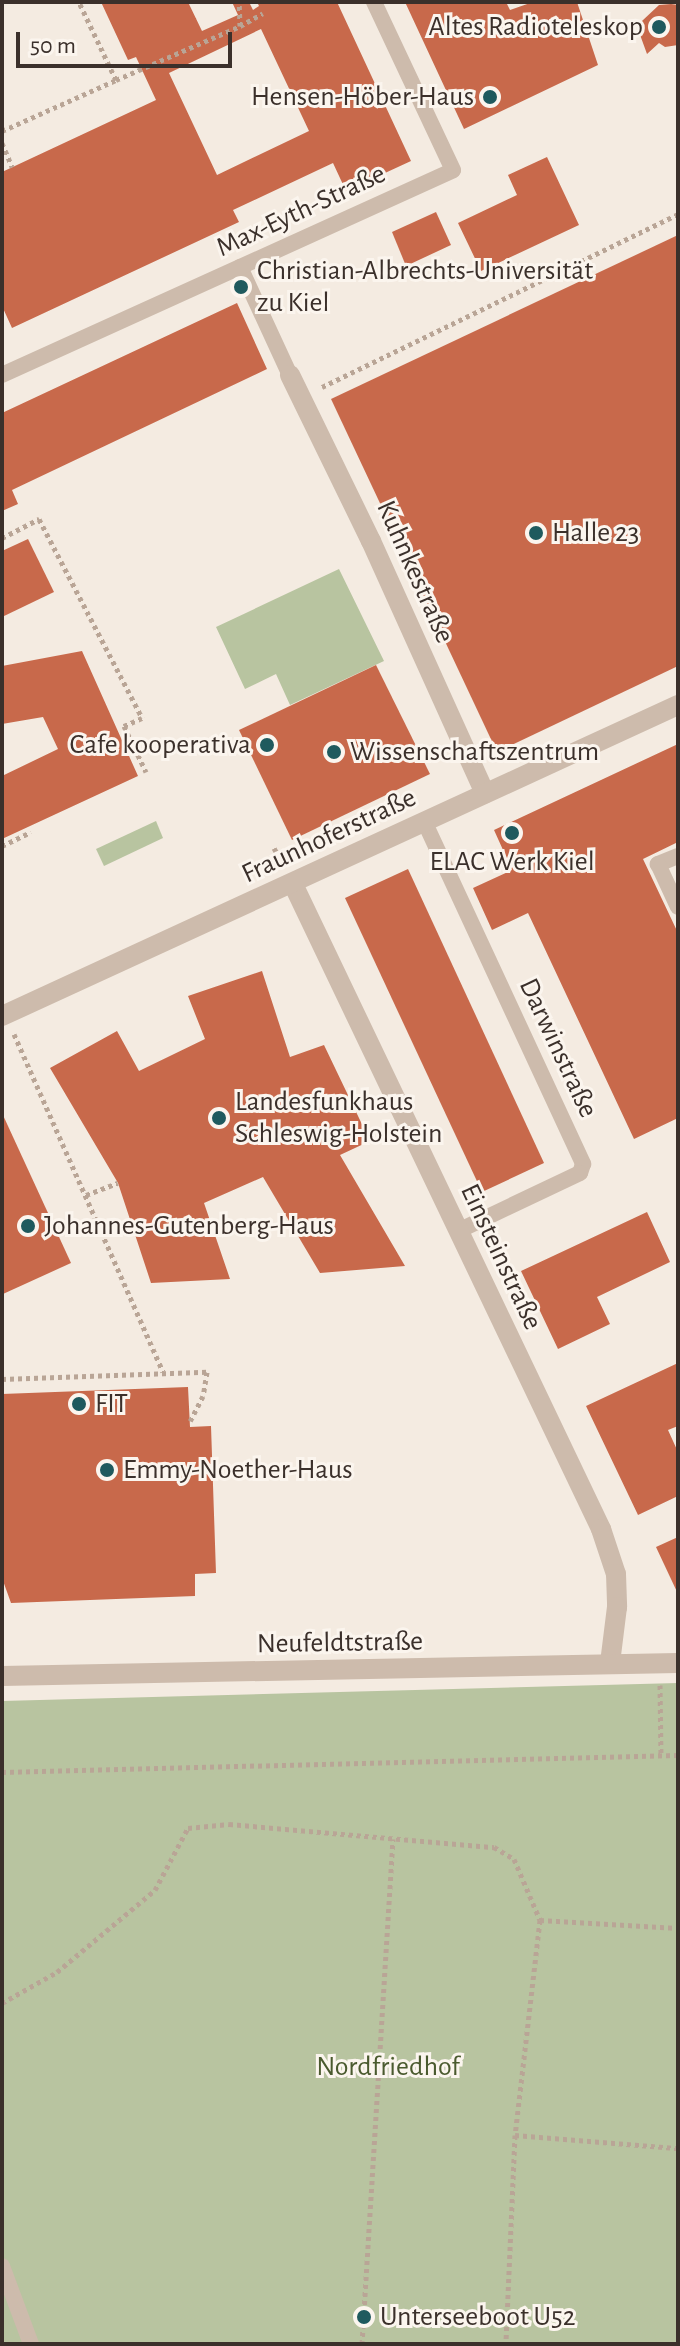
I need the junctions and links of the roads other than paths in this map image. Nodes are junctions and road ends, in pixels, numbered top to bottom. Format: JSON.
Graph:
{"nodes":[{"id":1,"x":374,"y":2,"type":"edge"},
{"id":2,"x":240,"y":267,"type":"junction"},
{"id":3,"x":2,"y":375,"type":"edge"},
{"id":4,"x":290,"y":375,"type":"joint"},
{"id":5,"x":678,"y":705,"type":"edge"},
{"id":6,"x":485,"y":794,"type":"junction"},
{"id":7,"x":425,"y":823,"type":"junction"},
{"id":8,"x":678,"y":856,"type":"edge"},
{"id":9,"x":293,"y":884,"type":"junction"},
{"id":10,"x":678,"y":907,"type":"edge"},
{"id":11,"x":3,"y":1012,"type":"edge"},
{"id":12,"x":458,"y":1231,"type":"junction"},
{"id":13,"x":610,"y":1663,"type":"junction"},
{"id":14,"x":669,"y":1664,"type":"edge"},
{"id":15,"x":2,"y":1676,"type":"edge"},
{"id":16,"x":2,"y":2266,"type":"edge"},
{"id":17,"x":31,"y":2344,"type":"edge"}],
"edges":[{"from":1,"to":2,"type":"lane","name":"Max-Eyth-Straße"},
{"from":2,"to":3,"type":"lane","name":"Max-Eyth-Straße"},
{"from":2,"to":4,"type":"lane"},
{"from":4,"to":6,"type":"street","name":"Kuhnkestraße"},
{"from":5,"to":6,"type":"street","name":"Fraunhoferstraße"},
{"from":6,"to":7,"type":"street","name":"Fraunhoferstraße"},
{"from":7,"to":9,"type":"street","name":"Fraunhoferstraße"},
{"from":7,"to":12,"type":"lane","name":"Darwinstraße"},
{"from":8,"to":10,"type":"lane"},
{"from":9,"to":11,"type":"street","name":"Fraunhoferstraße"},
{"from":9,"to":12,"type":"street","name":"Einsteinstraße"},
{"from":12,"to":13,"type":"street","name":"Einsteinstraße"},
{"from":13,"to":14,"type":"street","name":"Neufeldtstraße"},
{"from":13,"to":15,"type":"street","name":"Neufeldtstraße"},
{"from":16,"to":17,"type":"lane"}]}
